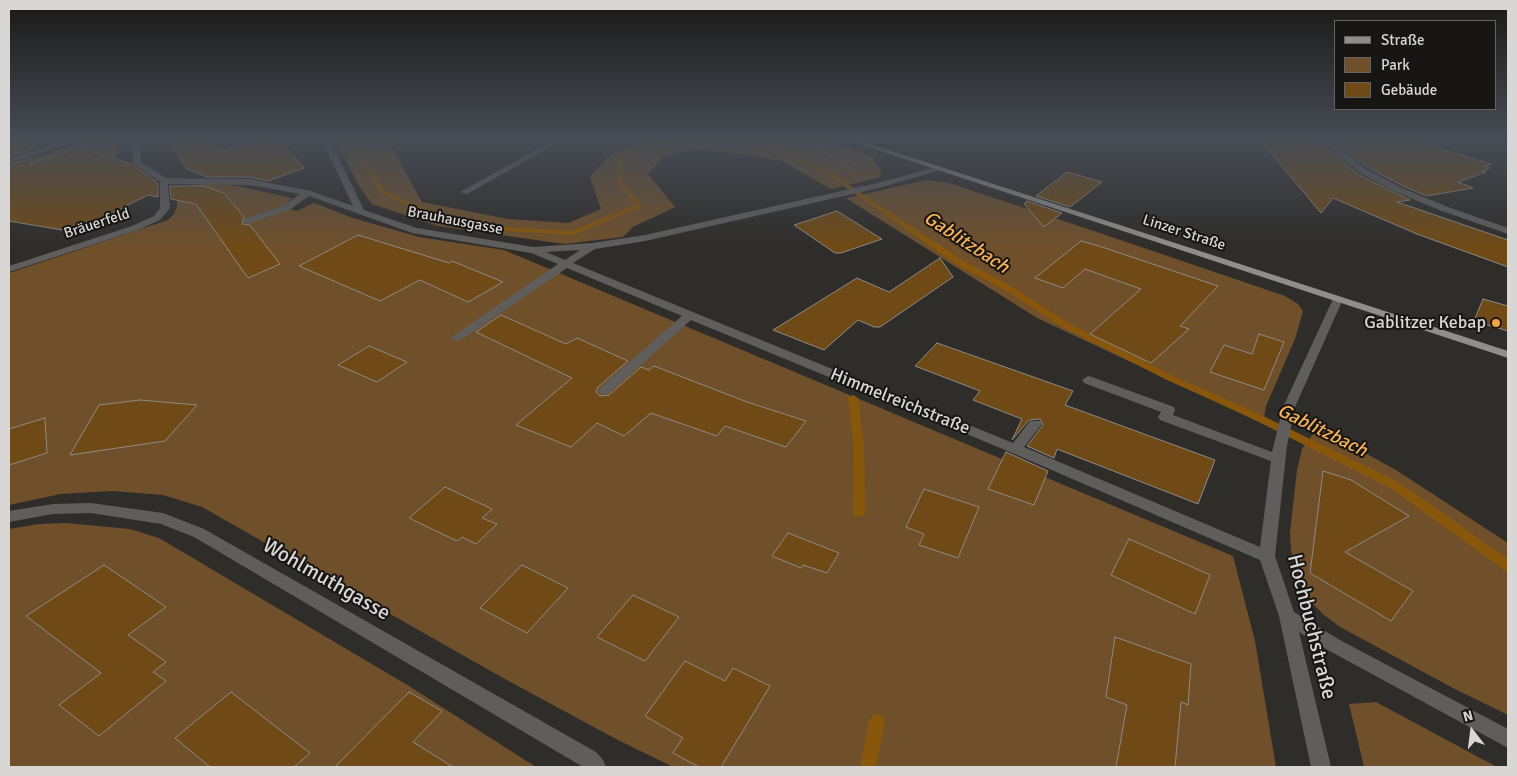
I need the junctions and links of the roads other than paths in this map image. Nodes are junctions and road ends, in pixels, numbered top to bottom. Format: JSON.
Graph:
{"nodes":[{"id":1,"x":157,"y":176,"type":"edge"},
{"id":2,"x":343,"y":176,"type":"edge"},
{"id":3,"x":493,"y":176,"type":"edge"},
{"id":4,"x":908,"y":176,"type":"edge"},
{"id":5,"x":962,"y":176,"type":"edge"},
{"id":6,"x":1374,"y":176,"type":"edge"},
{"id":7,"x":164,"y":181,"type":"junction"},
{"id":8,"x":464,"y":192,"type":"dead end"},
{"id":9,"x":308,"y":193,"type":"junction"},
{"id":10,"x":360,"y":211,"type":"junction"},
{"id":11,"x":247,"y":221,"type":"dead end"},
{"id":12,"x":1508,"y":230,"type":"edge"},
{"id":13,"x":592,"y":246,"type":"junction"},
{"id":14,"x":532,"y":250,"type":"junction"},
{"id":15,"x":565,"y":264,"type":"junction"},
{"id":16,"x":9,"y":269,"type":"edge"},
{"id":17,"x":1338,"y":300,"type":"junction"},
{"id":18,"x":689,"y":316,"type":"junction"},
{"id":19,"x":457,"y":338,"type":"dead end"},
{"id":20,"x":1508,"y":355,"type":"edge"},
{"id":21,"x":1088,"y":380,"type":"dead end"},
{"id":22,"x":604,"y":391,"type":"dead end"},
{"id":23,"x":1035,"y":424,"type":"dead end"},
{"id":24,"x":1015,"y":449,"type":"junction"},
{"id":25,"x":1280,"y":453,"type":"junction"},
{"id":26,"x":9,"y":517,"type":"edge"},
{"id":27,"x":1267,"y":556,"type":"junction"},
{"id":28,"x":1287,"y":616,"type":"junction"},
{"id":29,"x":1508,"y":739,"type":"edge"},
{"id":30,"x":596,"y":767,"type":"edge"},
{"id":31,"x":1321,"y":767,"type":"edge"}],
"edges":[{"from":1,"to":7,"type":"street"},
{"from":2,"to":10,"type":"street"},
{"from":3,"to":8,"type":"street"},
{"from":4,"to":13,"type":"street","name":"Brauhausgasse"},
{"from":5,"to":17,"type":"main road","name":"Linzer Straße"},
{"from":6,"to":12,"type":"street"},
{"from":7,"to":9,"type":"street","name":"Brauhausgasse"},
{"from":7,"to":16,"type":"street","name":"Bräuerfeld"},
{"from":9,"to":10,"type":"street","name":"Brauhausgasse"},
{"from":9,"to":11,"type":"street"},
{"from":10,"to":14,"type":"street","name":"Brauhausgasse"},
{"from":13,"to":14,"type":"street","name":"Brauhausgasse"},
{"from":13,"to":15,"type":"street","name":"Brauhausgasse"},
{"from":14,"to":15,"type":"street","name":"Himmelreichstraße"},
{"from":15,"to":18,"type":"street","name":"Himmelreichstraße"},
{"from":15,"to":19,"type":"street","name":"Brauhausgasse"},
{"from":17,"to":20,"type":"main road","name":"Linzer Straße"},
{"from":17,"to":25,"type":"street","name":"Hochbuchstraße"},
{"from":18,"to":22,"type":"street"},
{"from":18,"to":24,"type":"street","name":"Himmelreichstraße"},
{"from":21,"to":25,"type":"street"},
{"from":23,"to":24,"type":"street"},
{"from":24,"to":27,"type":"street","name":"Himmelreichstraße"},
{"from":25,"to":27,"type":"street","name":"Hochbuchstraße"},
{"from":26,"to":30,"type":"street","name":"Wohlmuthgasse"},
{"from":27,"to":28,"type":"street","name":"Hochbuchstraße"},
{"from":28,"to":29,"type":"street"},
{"from":28,"to":31,"type":"street","name":"Hochbuchstraße"}]}
